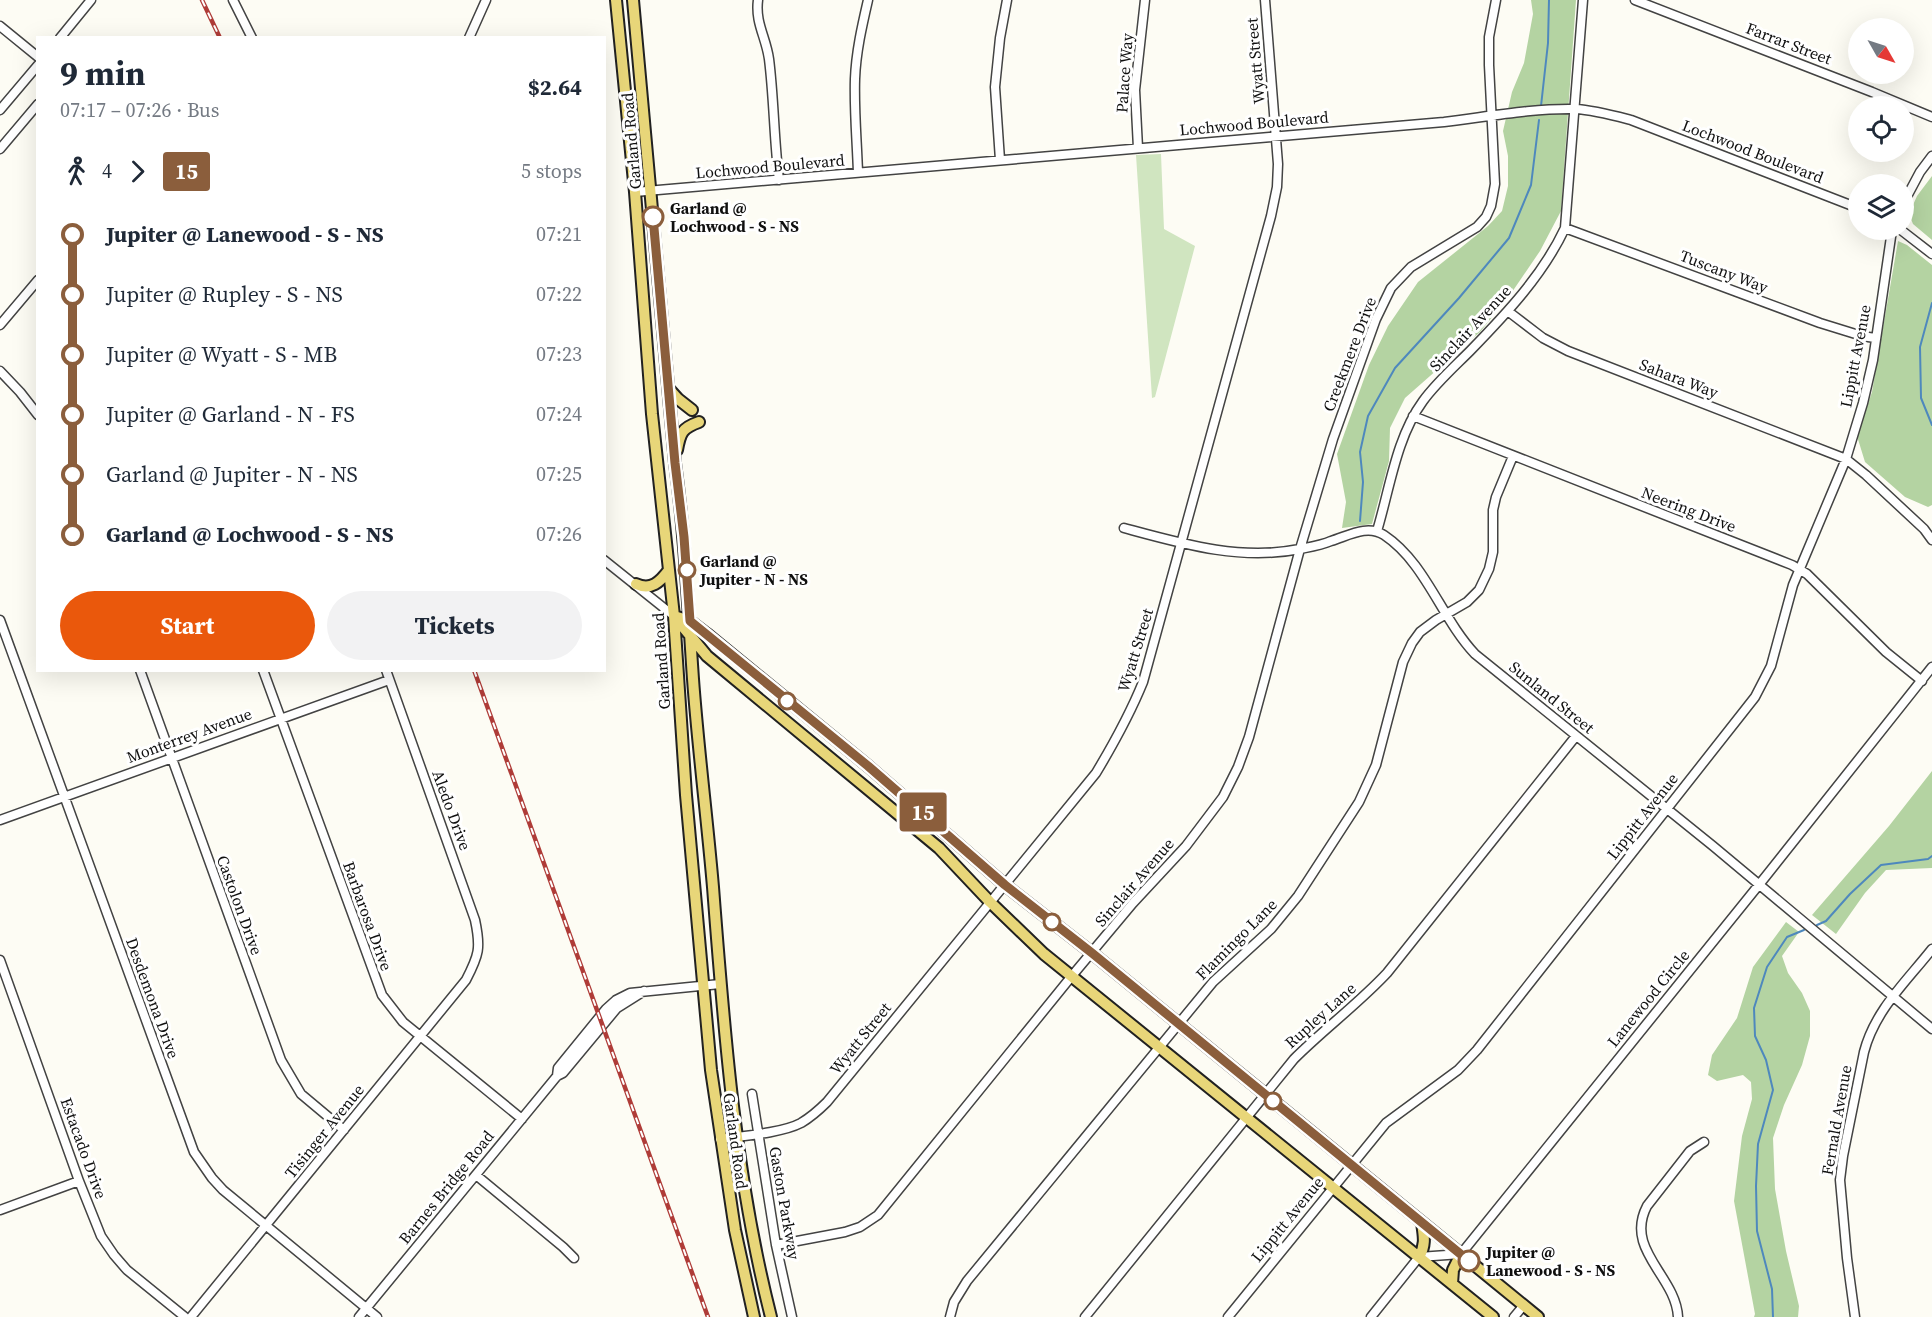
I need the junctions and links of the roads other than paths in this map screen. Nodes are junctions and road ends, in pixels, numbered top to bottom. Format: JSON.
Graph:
{"nodes":[{"id":1,"x":91,"y":0,"type":"edge"},
{"id":2,"x":233,"y":0,"type":"edge"},
{"id":3,"x":486,"y":0,"type":"edge"},
{"id":4,"x":616,"y":0,"type":"edge"},
{"id":5,"x":633,"y":0,"type":"edge"},
{"id":6,"x":758,"y":0,"type":"edge"},
{"id":7,"x":868,"y":0,"type":"edge"},
{"id":8,"x":1007,"y":0,"type":"edge"},
{"id":9,"x":1146,"y":0,"type":"edge"},
{"id":10,"x":1265,"y":0,"type":"edge"},
{"id":11,"x":1497,"y":0,"type":"edge"},
{"id":12,"x":1583,"y":0,"type":"edge"},
{"id":13,"x":1635,"y":0,"type":"edge"},
{"id":14,"x":635,"y":21,"type":"junction"},
{"id":15,"x":618,"y":23,"type":"junction"},
{"id":16,"x":0,"y":26,"type":"edge"},
{"id":17,"x":62,"y":36,"type":"edge"},
{"id":18,"x":251,"y":36,"type":"edge"},
{"id":19,"x":471,"y":36,"type":"edge"},
{"id":20,"x":36,"y":55,"type":"edge"},
{"id":21,"x":36,"y":67,"type":"edge"},
{"id":22,"x":36,"y":106,"type":"edge"},
{"id":23,"x":1575,"y":109,"type":"junction"},
{"id":24,"x":0,"y":110,"type":"edge"},
{"id":25,"x":1493,"y":116,"type":"junction"},
{"id":26,"x":1932,"y":117,"type":"edge"},
{"id":27,"x":1276,"y":136,"type":"junction"},
{"id":28,"x":1138,"y":148,"type":"junction"},
{"id":29,"x":0,"y":149,"type":"edge"},
{"id":30,"x":1932,"y":156,"type":"edge"},
{"id":31,"x":1000,"y":160,"type":"junction"},
{"id":32,"x":858,"y":173,"type":"junction"},
{"id":33,"x":779,"y":180,"type":"junction"},
{"id":34,"x":1914,"y":183,"type":"edge"},
{"id":35,"x":651,"y":191,"type":"junction"},
{"id":36,"x":635,"y":192,"type":"junction"},
{"id":37,"x":1848,"y":204,"type":"edge"},
{"id":38,"x":1565,"y":228,"type":"junction"},
{"id":39,"x":1890,"y":240,"type":"edge"},
{"id":40,"x":1914,"y":240,"type":"edge"},
{"id":41,"x":1932,"y":254,"type":"edge"},
{"id":42,"x":36,"y":282,"type":"edge"},
{"id":43,"x":1509,"y":312,"type":"junction"},
{"id":44,"x":0,"y":325,"type":"edge"},
{"id":45,"x":1875,"y":338,"type":"junction"},
{"id":46,"x":0,"y":371,"type":"edge"},
{"id":47,"x":669,"y":389,"type":"junction"},
{"id":48,"x":692,"y":410,"type":"dead end"},
{"id":49,"x":36,"y":412,"type":"edge"},
{"id":50,"x":1413,"y":416,"type":"junction"},
{"id":51,"x":699,"y":422,"type":"dead end"},
{"id":52,"x":1513,"y":456,"type":"junction"},
{"id":53,"x":1846,"y":459,"type":"junction"},
{"id":54,"x":675,"y":463,"type":"junction"},
{"id":55,"x":1124,"y":528,"type":"dead end"},
{"id":56,"x":1377,"y":531,"type":"junction"},
{"id":57,"x":1932,"y":540,"type":"edge"},
{"id":58,"x":1180,"y":543,"type":"junction"},
{"id":59,"x":1300,"y":549,"type":"junction"},
{"id":60,"x":606,"y":562,"type":"edge"},
{"id":61,"x":1800,"y":569,"type":"junction"},
{"id":62,"x":669,"y":570,"type":"junction"},
{"id":63,"x":636,"y":584,"type":"junction"},
{"id":64,"x":1446,"y":615,"type":"junction"},
{"id":65,"x":674,"y":616,"type":"junction"},
{"id":66,"x":0,"y":620,"type":"edge"},
{"id":67,"x":690,"y":621,"type":"junction"},
{"id":68,"x":691,"y":639,"type":"junction"},
{"id":69,"x":1932,"y":667,"type":"edge"},
{"id":70,"x":141,"y":672,"type":"edge"},
{"id":71,"x":264,"y":672,"type":"edge"},
{"id":72,"x":387,"y":672,"type":"edge"},
{"id":73,"x":389,"y":680,"type":"junction"},
{"id":74,"x":1922,"y":681,"type":"junction"},
{"id":75,"x":798,"y":710,"type":"junction"},
{"id":76,"x":280,"y":718,"type":"junction"},
{"id":77,"x":795,"y":728,"type":"junction"},
{"id":78,"x":1576,"y":736,"type":"junction"},
{"id":79,"x":171,"y":758,"type":"junction"},
{"id":80,"x":702,"y":771,"type":"junction"},
{"id":81,"x":685,"y":773,"type":"junction"},
{"id":82,"x":63,"y":797,"type":"junction"},
{"id":83,"x":1666,"y":810,"type":"junction"},
{"id":84,"x":921,"y":811,"type":"junction"},
{"id":85,"x":0,"y":820,"type":"edge"},
{"id":86,"x":913,"y":827,"type":"junction"},
{"id":87,"x":1005,"y":885,"type":"junction"},
{"id":88,"x":1758,"y":885,"type":"junction"},
{"id":89,"x":713,"y":887,"type":"junction"},
{"id":90,"x":695,"y":889,"type":"junction"},
{"id":91,"x":990,"y":902,"type":"junction"},
{"id":92,"x":1932,"y":949,"type":"edge"},
{"id":93,"x":1092,"y":953,"type":"junction"},
{"id":94,"x":0,"y":960,"type":"edge"},
{"id":95,"x":476,"y":962,"type":"joint"},
{"id":96,"x":1071,"y":977,"type":"junction"},
{"id":97,"x":720,"y":984,"type":"junction"},
{"id":98,"x":703,"y":986,"type":"junction"},
{"id":99,"x":1892,"y":997,"type":"junction"},
{"id":100,"x":1178,"y":1024,"type":"junction"},
{"id":101,"x":1932,"y":1029,"type":"edge"},
{"id":102,"x":421,"y":1037,"type":"junction"},
{"id":103,"x":1158,"y":1047,"type":"junction"},
{"id":104,"x":752,"y":1094,"type":"dead end"},
{"id":105,"x":1264,"y":1094,"type":"junction"},
{"id":106,"x":1245,"y":1117,"type":"junction"},
{"id":107,"x":522,"y":1119,"type":"junction"},
{"id":108,"x":344,"y":1130,"type":"junction"},
{"id":109,"x":758,"y":1134,"type":"junction"},
{"id":110,"x":737,"y":1137,"type":"junction"},
{"id":111,"x":720,"y":1139,"type":"junction"},
{"id":112,"x":1704,"y":1142,"type":"dead end"},
{"id":113,"x":1351,"y":1165,"type":"junction"},
{"id":114,"x":476,"y":1175,"type":"junction"},
{"id":115,"x":79,"y":1181,"type":"junction"},
{"id":116,"x":1332,"y":1187,"type":"junction"},
{"id":117,"x":0,"y":1210,"type":"edge"},
{"id":118,"x":1422,"y":1223,"type":"junction"},
{"id":119,"x":266,"y":1226,"type":"junction"},
{"id":120,"x":776,"y":1245,"type":"junction"},
{"id":121,"x":1461,"y":1254,"type":"junction"},
{"id":122,"x":1419,"y":1257,"type":"junction"},
{"id":123,"x":574,"y":1258,"type":"dead end"},
{"id":124,"x":1452,"y":1284,"type":"junction"},
{"id":125,"x":1524,"y":1305,"type":"junction"},
{"id":126,"x":367,"y":1308,"type":"junction"},
{"id":127,"x":185,"y":1317,"type":"edge"},
{"id":128,"x":191,"y":1317,"type":"edge"},
{"id":129,"x":360,"y":1317,"type":"edge"},
{"id":130,"x":377,"y":1317,"type":"edge"},
{"id":131,"x":754,"y":1317,"type":"edge"},
{"id":132,"x":771,"y":1317,"type":"edge"},
{"id":133,"x":792,"y":1317,"type":"edge"},
{"id":134,"x":950,"y":1317,"type":"edge"},
{"id":135,"x":1084,"y":1317,"type":"edge"},
{"id":136,"x":1228,"y":1317,"type":"edge"},
{"id":137,"x":1371,"y":1317,"type":"edge"},
{"id":138,"x":1492,"y":1317,"type":"edge"},
{"id":139,"x":1514,"y":1317,"type":"edge"},
{"id":140,"x":1538,"y":1317,"type":"edge"},
{"id":141,"x":1678,"y":1317,"type":"edge"},
{"id":142,"x":1854,"y":1317,"type":"edge"}],
"edges":[{"from":1,"to":17,"type":"street"},
{"from":2,"to":18,"type":"street"},
{"from":3,"to":19,"type":"street"},
{"from":4,"to":15,"type":"main road","name":"Garland Road"},
{"from":5,"to":14,"type":"main road","name":"Garland Road"},
{"from":6,"to":33,"type":"street"},
{"from":7,"to":32,"type":"street"},
{"from":8,"to":31,"type":"street"},
{"from":9,"to":28,"type":"street","name":"Palace Way"},
{"from":10,"to":27,"type":"street","name":"Wyatt Street"},
{"from":11,"to":25,"type":"street","name":"Creekmere Drive"},
{"from":12,"to":23,"type":"street","name":"Sinclair Avenue"},
{"from":13,"to":26,"type":"street","name":"Farrar Street"},
{"from":14,"to":15,"type":"main road"},
{"from":14,"to":35,"type":"main road","name":"Garland Road"},
{"from":15,"to":36,"type":"main road","name":"Garland Road"},
{"from":16,"to":20,"type":"street"},
{"from":21,"to":24,"type":"street"},
{"from":22,"to":29,"type":"street"},
{"from":23,"to":25,"type":"street","name":"Lochwood Boulevard"},
{"from":23,"to":37,"type":"street","name":"Lochwood Boulevard"},
{"from":23,"to":38,"type":"street","name":"Sinclair Avenue"},
{"from":25,"to":27,"type":"street","name":"Lochwood Boulevard"},
{"from":25,"to":59,"type":"street","name":"Creekmere Drive"},
{"from":27,"to":28,"type":"street","name":"Lochwood Boulevard"},
{"from":27,"to":58,"type":"street","name":"Wyatt Street"},
{"from":28,"to":31,"type":"street","name":"Lochwood Boulevard"},
{"from":30,"to":34,"type":"street"},
{"from":31,"to":32,"type":"street","name":"Lochwood Boulevard"},
{"from":32,"to":33,"type":"street","name":"Lochwood Boulevard"},
{"from":33,"to":35,"type":"street","name":"Lochwood Boulevard"},
{"from":35,"to":36,"type":"street","name":"Lochwood Boulevard"},
{"from":35,"to":47,"type":"main road","name":"Garland Road"},
{"from":36,"to":62,"type":"main road","name":"Garland Road"},
{"from":38,"to":43,"type":"street","name":"Sinclair Avenue"},
{"from":38,"to":45,"type":"street","name":"Tuscany Way"},
{"from":39,"to":45,"type":"street","name":"Lippitt Avenue"},
{"from":40,"to":41,"type":"street"},
{"from":42,"to":44,"type":"street"},
{"from":43,"to":50,"type":"street","name":"Sinclair Avenue"},
{"from":43,"to":53,"type":"street","name":"Sahara Way"},
{"from":45,"to":53,"type":"street","name":"Lippitt Avenue"},
{"from":46,"to":49,"type":"street"},
{"from":47,"to":48,"type":"main road"},
{"from":47,"to":54,"type":"main road","name":"Garland Road"},
{"from":50,"to":52,"type":"street","name":"Neering Drive"},
{"from":50,"to":56,"type":"street","name":"Sinclair Avenue"},
{"from":51,"to":54,"type":"main road"},
{"from":52,"to":61,"type":"street","name":"Neering Drive"},
{"from":52,"to":64,"type":"street","name":"Flamingo Lane"},
{"from":53,"to":57,"type":"street"},
{"from":53,"to":61,"type":"street","name":"Lippitt Avenue"},
{"from":54,"to":67,"type":"main road","name":"Garland Road"},
{"from":55,"to":58,"type":"street"},
{"from":56,"to":59,"type":"street"},
{"from":56,"to":64,"type":"street","name":"Sunland Street"},
{"from":58,"to":59,"type":"street"},
{"from":58,"to":87,"type":"street","name":"Wyatt Street"},
{"from":59,"to":93,"type":"street","name":"Sinclair Avenue"},
{"from":60,"to":63,"type":"street"},
{"from":61,"to":74,"type":"street","name":"Neering Drive"},
{"from":61,"to":83,"type":"street","name":"Lippitt Avenue"},
{"from":62,"to":63,"type":"main road"},
{"from":62,"to":65,"type":"main road","name":"Garland Road"},
{"from":63,"to":65,"type":"street"},
{"from":64,"to":78,"type":"street","name":"Sunland Street"},
{"from":64,"to":100,"type":"street","name":"Flamingo Lane"},
{"from":65,"to":67,"type":"main road"},
{"from":65,"to":68,"type":"main road"},
{"from":65,"to":81,"type":"main road","name":"Garland Road"},
{"from":66,"to":82,"type":"street","name":"Desdemona Drive"},
{"from":67,"to":68,"type":"main road","name":"Garland Road"},
{"from":67,"to":75,"type":"main road"},
{"from":68,"to":77,"type":"main road"},
{"from":68,"to":80,"type":"main road","name":"Garland Road"},
{"from":69,"to":74,"type":"street","name":"Lanewood Circle"},
{"from":70,"to":79,"type":"street","name":"Castolon Drive"},
{"from":71,"to":76,"type":"street","name":"Barbarosa Drive"},
{"from":72,"to":73,"type":"street","name":"Aledo Drive"},
{"from":73,"to":76,"type":"street","name":"Monterrey Avenue"},
{"from":73,"to":95,"type":"street","name":"Aledo Drive"},
{"from":74,"to":88,"type":"street","name":"Lanewood Circle"},
{"from":75,"to":77,"type":"main road"},
{"from":75,"to":84,"type":"main road"},
{"from":76,"to":79,"type":"street","name":"Monterrey Avenue"},
{"from":76,"to":102,"type":"street","name":"Barbarosa Drive"},
{"from":77,"to":86,"type":"main road"},
{"from":78,"to":83,"type":"street","name":"Sunland Street"},
{"from":78,"to":105,"type":"street","name":"Rupley Lane"},
{"from":79,"to":82,"type":"street","name":"Monterrey Avenue"},
{"from":79,"to":108,"type":"street","name":"Castolon Drive"},
{"from":80,"to":81,"type":"main road"},
{"from":80,"to":89,"type":"main road","name":"Garland Road"},
{"from":81,"to":90,"type":"main road","name":"Garland Road"},
{"from":82,"to":85,"type":"street","name":"Monterrey Avenue"},
{"from":82,"to":119,"type":"street","name":"Desdemona Drive"},
{"from":83,"to":88,"type":"street","name":"Sunland Street"},
{"from":83,"to":113,"type":"street","name":"Lippitt Avenue"},
{"from":84,"to":86,"type":"main road"},
{"from":84,"to":87,"type":"main road"},
{"from":86,"to":91,"type":"main road"},
{"from":87,"to":91,"type":"street","name":"Wyatt Street"},
{"from":87,"to":93,"type":"main road"},
{"from":88,"to":99,"type":"street","name":"Sunland Street"},
{"from":88,"to":121,"type":"street","name":"Lanewood Circle"},
{"from":89,"to":90,"type":"main road"},
{"from":89,"to":97,"type":"main road","name":"Garland Road"},
{"from":90,"to":98,"type":"main road","name":"Garland Road"},
{"from":91,"to":96,"type":"main road"},
{"from":91,"to":109,"type":"street","name":"Wyatt Street"},
{"from":92,"to":99,"type":"street","name":"Fernald Avenue"},
{"from":93,"to":96,"type":"street","name":"Sinclair Avenue"},
{"from":93,"to":100,"type":"main road"},
{"from":94,"to":115,"type":"street","name":"Estacado Drive"},
{"from":95,"to":102,"type":"street","name":"Tisinger Avenue"},
{"from":96,"to":103,"type":"main road"},
{"from":96,"to":120,"type":"street","name":"Sinclair Avenue"},
{"from":97,"to":98,"type":"street","name":"Barnes Bridge Road"},
{"from":97,"to":110,"type":"main road","name":"Garland Road"},
{"from":98,"to":107,"type":"street","name":"Barnes Bridge Road"},
{"from":98,"to":111,"type":"main road","name":"Garland Road"},
{"from":99,"to":101,"type":"street","name":"Sunland Street"},
{"from":99,"to":142,"type":"street","name":"Fernald Avenue"},
{"from":100,"to":103,"type":"street","name":"Flamingo Lane"},
{"from":100,"to":105,"type":"main road"},
{"from":102,"to":107,"type":"street","name":"Barbarosa Drive"},
{"from":102,"to":108,"type":"street","name":"Tisinger Avenue"},
{"from":103,"to":106,"type":"main road"},
{"from":103,"to":134,"type":"street","name":"Flamingo Lane"},
{"from":104,"to":109,"type":"street","name":"Gaston Parkway"},
{"from":105,"to":106,"type":"street","name":"Rupley Lane"},
{"from":105,"to":113,"type":"main road"},
{"from":106,"to":116,"type":"main road"},
{"from":106,"to":135,"type":"street","name":"Rupley Lane"},
{"from":107,"to":114,"type":"street","name":"Barnes Bridge Road"},
{"from":108,"to":119,"type":"street","name":"Tisinger Avenue"},
{"from":109,"to":110,"type":"street","name":"Wyatt Street"},
{"from":109,"to":120,"type":"street","name":"Gaston Parkway"},
{"from":110,"to":111,"type":"street","name":"Wyatt Street"},
{"from":110,"to":132,"type":"main road","name":"Garland Road"},
{"from":111,"to":131,"type":"main road","name":"Garland Road"},
{"from":112,"to":141,"type":"street"},
{"from":113,"to":116,"type":"street","name":"Lippitt Avenue"},
{"from":113,"to":118,"type":"main road"},
{"from":114,"to":123,"type":"street"},
{"from":114,"to":126,"type":"street","name":"Barnes Bridge Road"},
{"from":115,"to":117,"type":"street"},
{"from":115,"to":127,"type":"street","name":"Estacado Drive"},
{"from":116,"to":122,"type":"main road"},
{"from":116,"to":136,"type":"street","name":"Lippitt Avenue"},
{"from":118,"to":121,"type":"main road"},
{"from":118,"to":122,"type":"main road"},
{"from":119,"to":126,"type":"street","name":"Desdemona Drive"},
{"from":119,"to":128,"type":"street","name":"Tisinger Avenue"},
{"from":120,"to":133,"type":"street","name":"Gaston Parkway"},
{"from":121,"to":122,"type":"street"},
{"from":121,"to":124,"type":"main road"},
{"from":121,"to":125,"type":"main road"},
{"from":122,"to":124,"type":"main road"},
{"from":122,"to":137,"type":"street"},
{"from":124,"to":138,"type":"main road"},
{"from":125,"to":139,"type":"street"},
{"from":125,"to":140,"type":"main road"},
{"from":126,"to":129,"type":"street","name":"Barnes Bridge Road"},
{"from":126,"to":130,"type":"street","name":"Desdemona Drive"}]}
